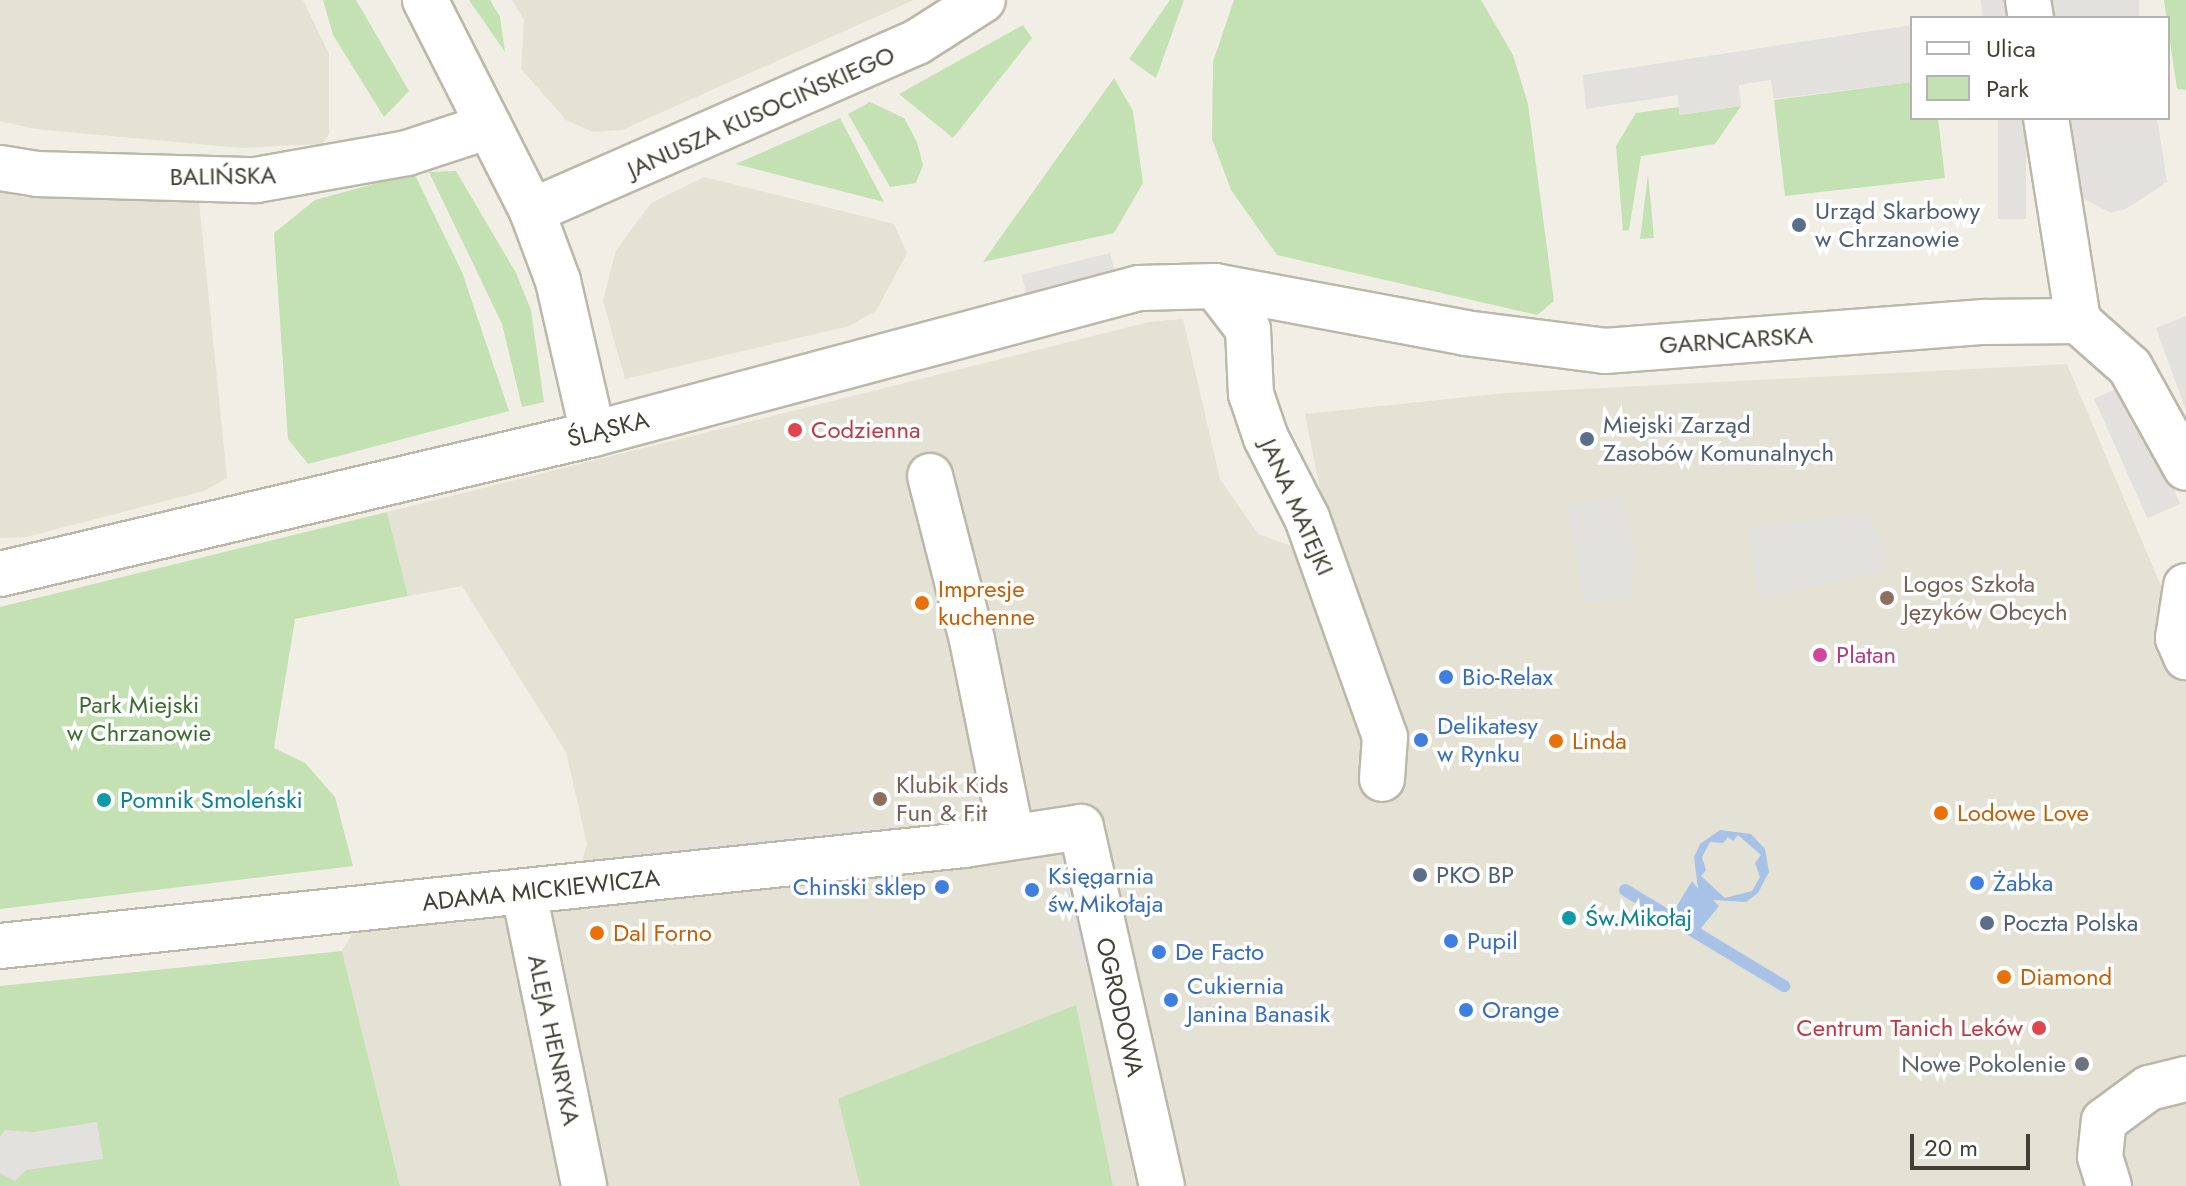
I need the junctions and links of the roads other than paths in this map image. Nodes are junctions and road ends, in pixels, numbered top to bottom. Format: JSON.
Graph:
{"nodes":[{"id":1,"x":394,"y":0,"type":"edge"},
{"id":2,"x":425,"y":0,"type":"edge"},
{"id":3,"x":983,"y":0,"type":"edge"},
{"id":4,"x":484,"y":116,"type":"junction"},
{"id":5,"x":2046,"y":120,"type":"edge"},
{"id":6,"x":0,"y":168,"type":"edge"},
{"id":7,"x":532,"y":211,"type":"junction"},
{"id":8,"x":1215,"y":286,"type":"junction"},
{"id":9,"x":2078,"y":321,"type":"junction"},
{"id":10,"x":593,"y":434,"type":"junction"},
{"id":11,"x":2186,"y":468,"type":"edge"},
{"id":12,"x":930,"y":476,"type":"dead end"},
{"id":13,"x":0,"y":574,"type":"edge"},
{"id":14,"x":2186,"y":586,"type":"edge"},
{"id":15,"x":2186,"y":657,"type":"edge"},
{"id":16,"x":1382,"y":779,"type":"dead end"},
{"id":17,"x":1081,"y":827,"type":"joint"},
{"id":18,"x":1012,"y":837,"type":"junction"},
{"id":19,"x":524,"y":893,"type":"junction"},
{"id":20,"x":0,"y":946,"type":"edge"},
{"id":21,"x":2186,"y":1079,"type":"edge"},
{"id":22,"x":584,"y":1186,"type":"edge"},
{"id":23,"x":1162,"y":1186,"type":"edge"},
{"id":24,"x":2109,"y":1186,"type":"edge"}],
"edges":[{"from":1,"to":4,"type":"street"},
{"from":2,"to":4,"type":"street"},
{"from":3,"to":7,"type":"street","name":"JANUSZA KUSOCIŃSKIEGO"},
{"from":4,"to":6,"type":"street","name":"BALIŃSKA"},
{"from":4,"to":7,"type":"street"},
{"from":5,"to":9,"type":"street"},
{"from":7,"to":10,"type":"street"},
{"from":8,"to":9,"type":"street","name":"GARNCARSKA"},
{"from":8,"to":10,"type":"street","name":"ŚLĄSKA"},
{"from":8,"to":16,"type":"street","name":"JANA MATEJKI"},
{"from":9,"to":11,"type":"street"},
{"from":10,"to":13,"type":"street","name":"ŚLĄSKA"},
{"from":12,"to":18,"type":"street"},
{"from":14,"to":15,"type":"street"},
{"from":17,"to":18,"type":"street","name":"ADAMA MICKIEWICZA"},
{"from":17,"to":23,"type":"street","name":"OGRODOWA"},
{"from":18,"to":19,"type":"street","name":"ADAMA MICKIEWICZA"},
{"from":19,"to":20,"type":"street","name":"ADAMA MICKIEWICZA"},
{"from":19,"to":22,"type":"street","name":"ALEJA HENRYKA"},
{"from":21,"to":24,"type":"street"}]}
